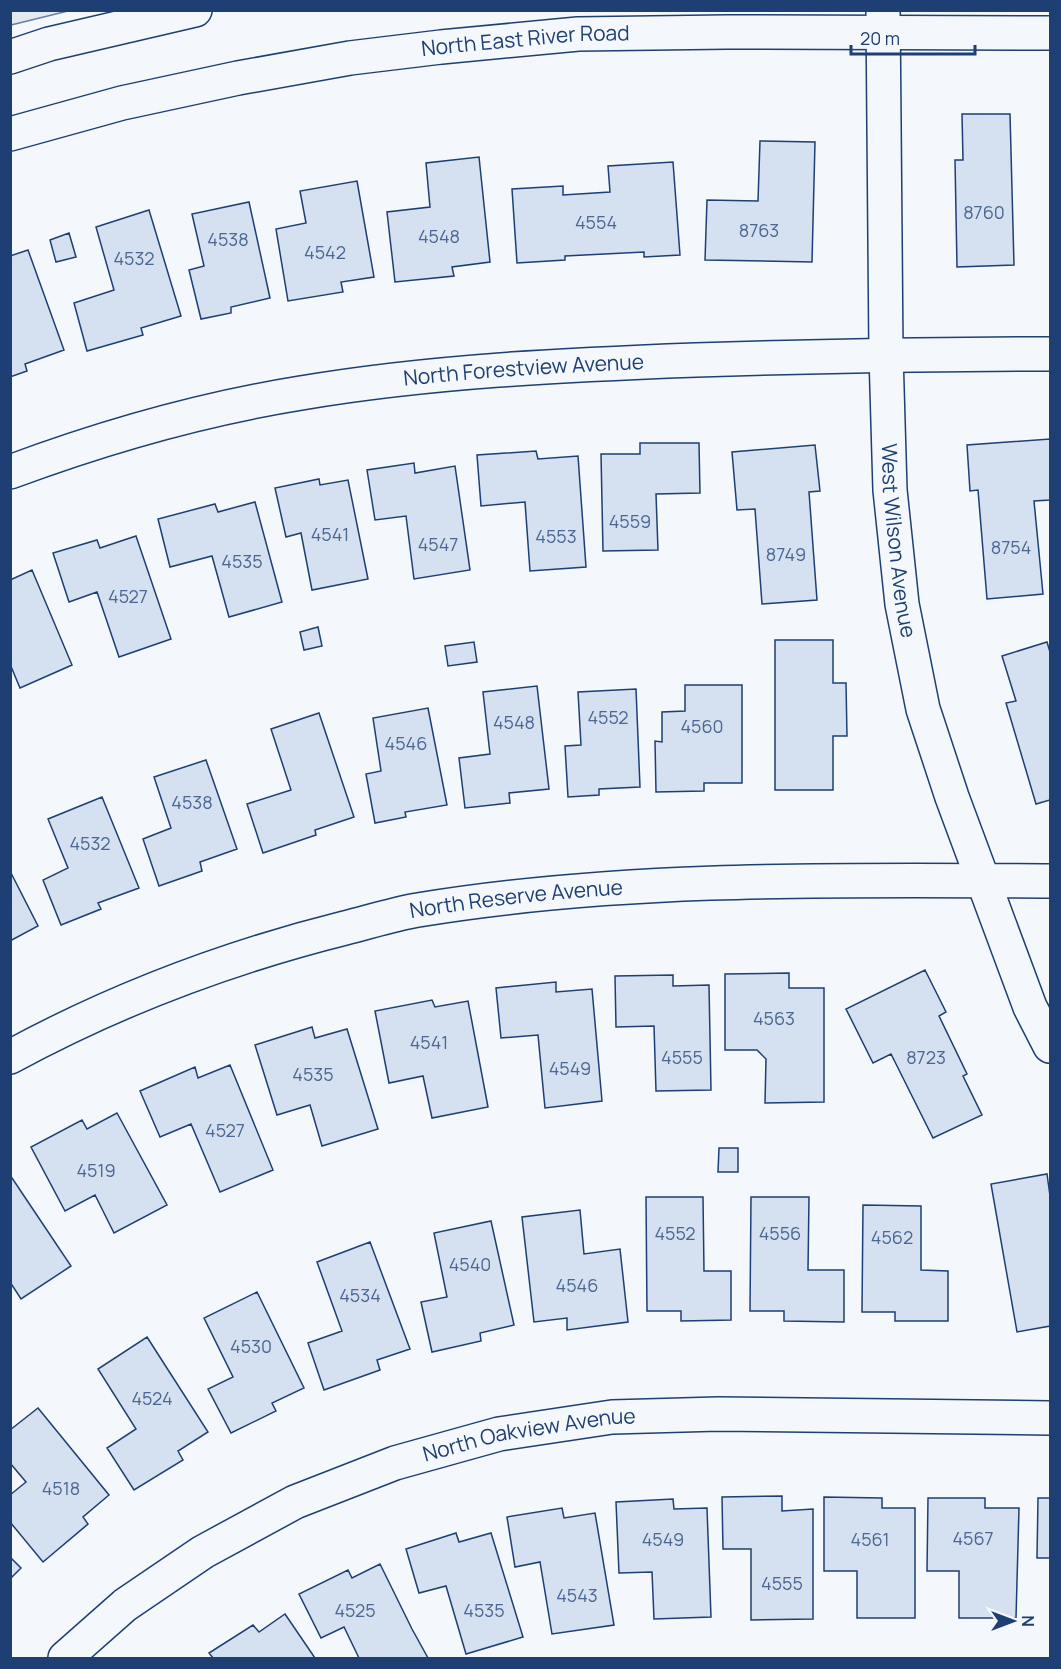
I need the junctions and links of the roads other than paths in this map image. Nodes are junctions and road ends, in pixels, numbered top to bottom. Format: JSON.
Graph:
{"nodes":[{"id":1,"x":195,"y":10,"type":"edge"},
{"id":2,"x":883,"y":21,"type":"edge"},
{"id":3,"x":1050,"y":33,"type":"edge"},
{"id":4,"x":10,"y":57,"type":"edge"},
{"id":5,"x":10,"y":134,"type":"edge"},
{"id":6,"x":886,"y":354,"type":"junction"},
{"id":7,"x":1050,"y":354,"type":"edge"},
{"id":8,"x":10,"y":472,"type":"edge"},
{"id":9,"x":983,"y":880,"type":"junction"},
{"id":10,"x":1050,"y":881,"type":"edge"},
{"id":11,"x":1050,"y":1046,"type":"edge"},
{"id":12,"x":10,"y":1057,"type":"edge"},
{"id":13,"x":1050,"y":1418,"type":"edge"},
{"id":14,"x":65,"y":1659,"type":"edge"}],
"edges":[{"from":1,"to":4,"type":"street"},
{"from":2,"to":3,"type":"street","name":"North East River Road"},
{"from":2,"to":5,"type":"street","name":"North East River Road"},
{"from":2,"to":6,"type":"street","name":"West Wilson Avenue"},
{"from":6,"to":7,"type":"street","name":"North Forestview Avenue"},
{"from":6,"to":8,"type":"street","name":"North Forestview Avenue"},
{"from":6,"to":9,"type":"street","name":"West Wilson Avenue"},
{"from":9,"to":10,"type":"street","name":"North Reserve Avenue"},
{"from":9,"to":11,"type":"street","name":"West Wilson Avenue"},
{"from":9,"to":12,"type":"street","name":"North Reserve Avenue"},
{"from":13,"to":14,"type":"street","name":"North Oakview Avenue"}]}
